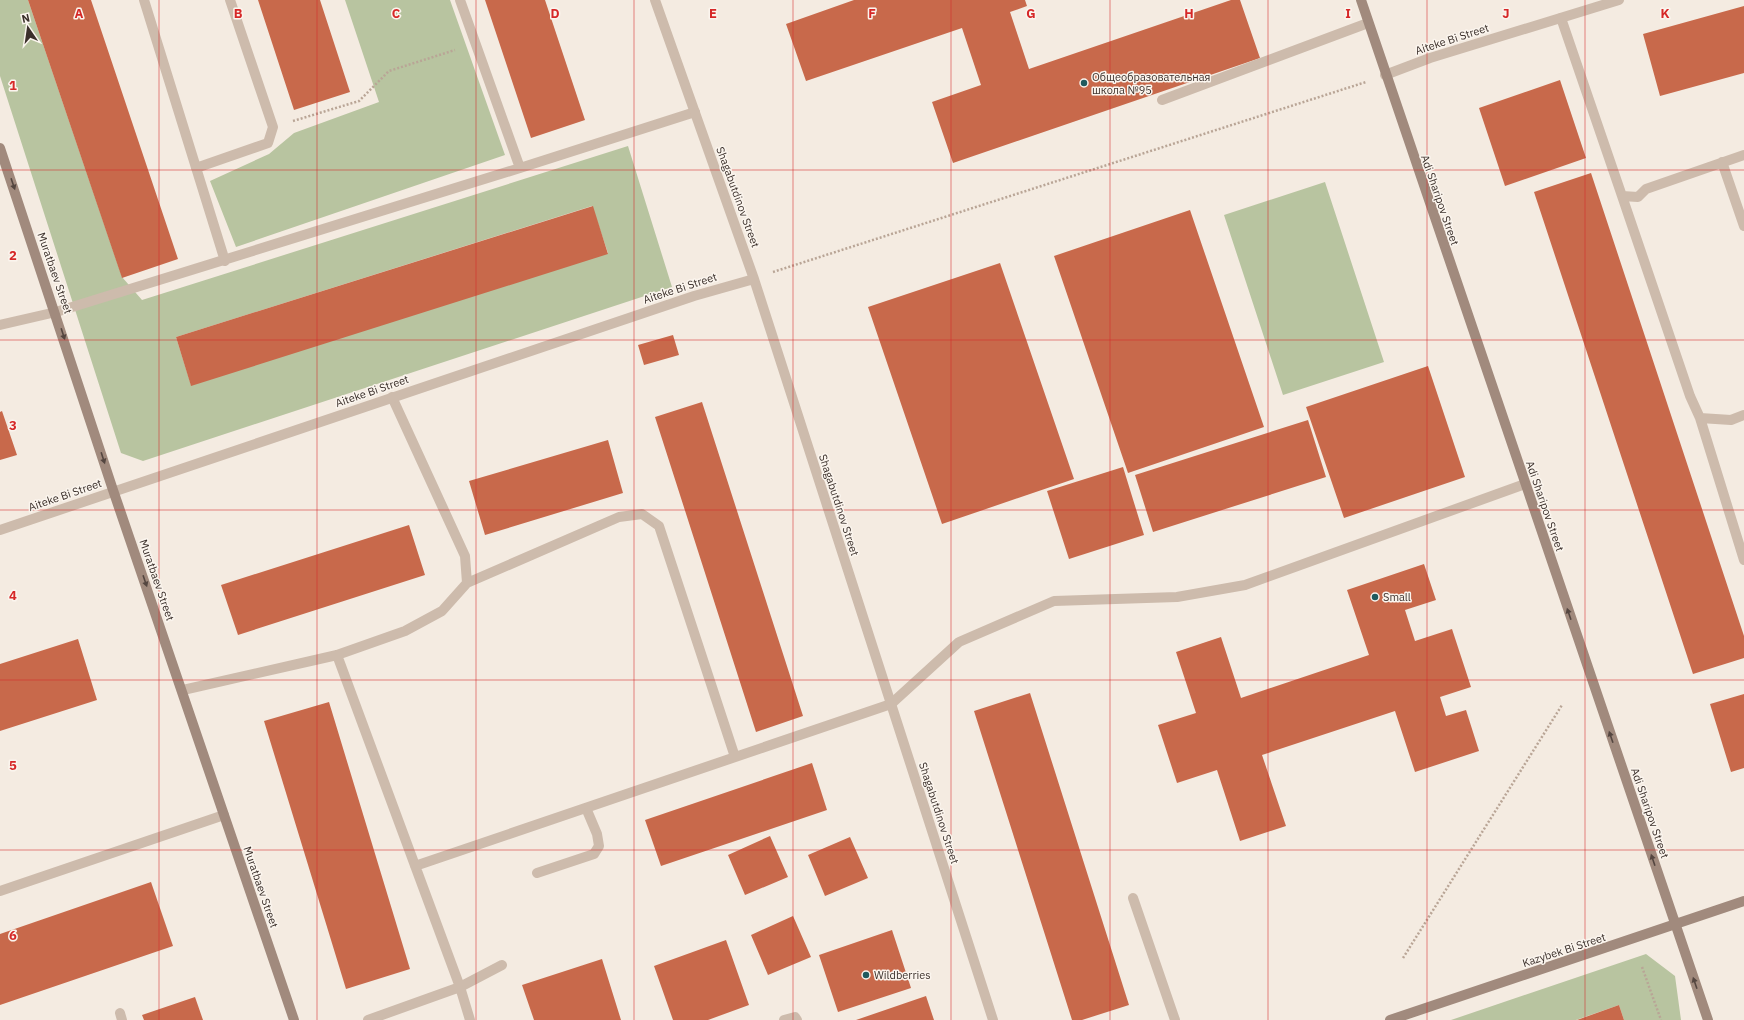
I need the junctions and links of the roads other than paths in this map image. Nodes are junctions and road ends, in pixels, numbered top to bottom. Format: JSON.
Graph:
{"nodes":[{"id":1,"x":144,"y":0,"type":"edge"},
{"id":2,"x":230,"y":0,"type":"edge"},
{"id":3,"x":460,"y":0,"type":"edge"},
{"id":4,"x":655,"y":0,"type":"edge"},
{"id":5,"x":1361,"y":0,"type":"edge"},
{"id":6,"x":1619,"y":0,"type":"edge"},
{"id":7,"x":1561,"y":18,"type":"junction"},
{"id":8,"x":1368,"y":23,"type":"junction"},
{"id":9,"x":1385,"y":75,"type":"junction"},
{"id":10,"x":1162,"y":100,"type":"dead end"},
{"id":11,"x":695,"y":112,"type":"junction"},
{"id":12,"x":0,"y":148,"type":"edge"},
{"id":13,"x":1744,"y":155,"type":"edge"},
{"id":14,"x":1722,"y":162,"type":"junction"},
{"id":15,"x":196,"y":168,"type":"junction"},
{"id":16,"x":520,"y":168,"type":"junction"},
{"id":17,"x":1622,"y":196,"type":"junction"},
{"id":18,"x":1744,"y":226,"type":"edge"},
{"id":19,"x":225,"y":261,"type":"junction"},
{"id":20,"x":754,"y":279,"type":"junction"},
{"id":21,"x":56,"y":312,"type":"junction"},
{"id":22,"x":0,"y":325,"type":"edge"},
{"id":23,"x":392,"y":397,"type":"junction"},
{"id":24,"x":1744,"y":415,"type":"edge"},
{"id":25,"x":1700,"y":418,"type":"junction"},
{"id":26,"x":1524,"y":484,"type":"junction"},
{"id":27,"x":113,"y":490,"type":"junction"},
{"id":28,"x":0,"y":530,"type":"edge"},
{"id":29,"x":1744,"y":560,"type":"edge"},
{"id":30,"x":468,"y":583,"type":"junction"},
{"id":31,"x":337,"y":655,"type":"junction"},
{"id":32,"x":183,"y":690,"type":"junction"},
{"id":33,"x":891,"y":704,"type":"junction"},
{"id":34,"x":735,"y":757,"type":"junction"},
{"id":35,"x":586,"y":808,"type":"junction"},
{"id":36,"x":224,"y":815,"type":"junction"},
{"id":37,"x":415,"y":866,"type":"junction"},
{"id":38,"x":538,"y":873,"type":"dead end"},
{"id":39,"x":0,"y":890,"type":"edge"},
{"id":40,"x":1133,"y":898,"type":"dead end"},
{"id":41,"x":1744,"y":900,"type":"edge"},
{"id":42,"x":1675,"y":925,"type":"junction"},
{"id":43,"x":502,"y":965,"type":"dead end"},
{"id":44,"x":460,"y":988,"type":"junction"},
{"id":45,"x":294,"y":1020,"type":"edge"},
{"id":46,"x":368,"y":1020,"type":"edge"},
{"id":47,"x":470,"y":1020,"type":"edge"},
{"id":48,"x":784,"y":1020,"type":"edge"},
{"id":49,"x":797,"y":1020,"type":"edge"},
{"id":50,"x":993,"y":1020,"type":"edge"},
{"id":51,"x":1175,"y":1020,"type":"edge"},
{"id":52,"x":1390,"y":1020,"type":"edge"},
{"id":53,"x":1708,"y":1020,"type":"edge"}],
"edges":[{"from":1,"to":15,"type":"street"},
{"from":2,"to":15,"type":"street"},
{"from":3,"to":16,"type":"street"},
{"from":4,"to":11,"type":"street","name":"Shagabutdinov Street"},
{"from":5,"to":8,"type":"street","name":"Adi Sharipov Street"},
{"from":6,"to":7,"type":"street","name":"Aiteke Bi Street"},
{"from":7,"to":9,"type":"street","name":"Aiteke Bi Street"},
{"from":7,"to":17,"type":"street"},
{"from":8,"to":9,"type":"street","name":"Adi Sharipov Street"},
{"from":8,"to":10,"type":"street"},
{"from":9,"to":26,"type":"street","name":"Adi Sharipov Street"},
{"from":11,"to":16,"type":"street"},
{"from":11,"to":20,"type":"street","name":"Shagabutdinov Street"},
{"from":12,"to":21,"type":"street","name":"Muratbaev Street","one_way":true},
{"from":13,"to":14,"type":"street"},
{"from":14,"to":17,"type":"street"},
{"from":14,"to":18,"type":"street"},
{"from":15,"to":19,"type":"street"},
{"from":16,"to":19,"type":"street"},
{"from":17,"to":25,"type":"street"},
{"from":19,"to":21,"type":"street"},
{"from":20,"to":23,"type":"street","name":"Aiteke Bi Street"},
{"from":20,"to":33,"type":"street","name":"Shagabutdinov Street"},
{"from":21,"to":22,"type":"street"},
{"from":21,"to":27,"type":"street","name":"Muratbaev Street","one_way":true},
{"from":23,"to":27,"type":"street","name":"Aiteke Bi Street"},
{"from":23,"to":30,"type":"street"},
{"from":24,"to":25,"type":"street"},
{"from":25,"to":29,"type":"street"},
{"from":26,"to":33,"type":"street"},
{"from":42,"to":26,"type":"street","name":"Adi Sharipov Street","one_way":true},
{"from":27,"to":28,"type":"street","name":"Aiteke Bi Street"},
{"from":27,"to":32,"type":"street","name":"Muratbaev Street","one_way":true},
{"from":30,"to":31,"type":"street"},
{"from":30,"to":34,"type":"street"},
{"from":31,"to":32,"type":"street"},
{"from":31,"to":37,"type":"street"},
{"from":32,"to":36,"type":"street","name":"Muratbaev Street"},
{"from":33,"to":34,"type":"street"},
{"from":33,"to":50,"type":"street","name":"Shagabutdinov Street"},
{"from":34,"to":35,"type":"street"},
{"from":35,"to":37,"type":"street"},
{"from":35,"to":38,"type":"street"},
{"from":36,"to":39,"type":"street"},
{"from":36,"to":45,"type":"street","name":"Muratbaev Street"},
{"from":37,"to":44,"type":"street"},
{"from":40,"to":51,"type":"street"},
{"from":41,"to":42,"type":"street","name":"Kazybek Bi Street"},
{"from":42,"to":52,"type":"street","name":"Kazybek Bi Street"},
{"from":53,"to":42,"type":"street","name":"Adi Sharipov Street","one_way":true},
{"from":43,"to":44,"type":"street"},
{"from":44,"to":46,"type":"street"},
{"from":44,"to":47,"type":"street"},
{"from":48,"to":49,"type":"street"}]}
